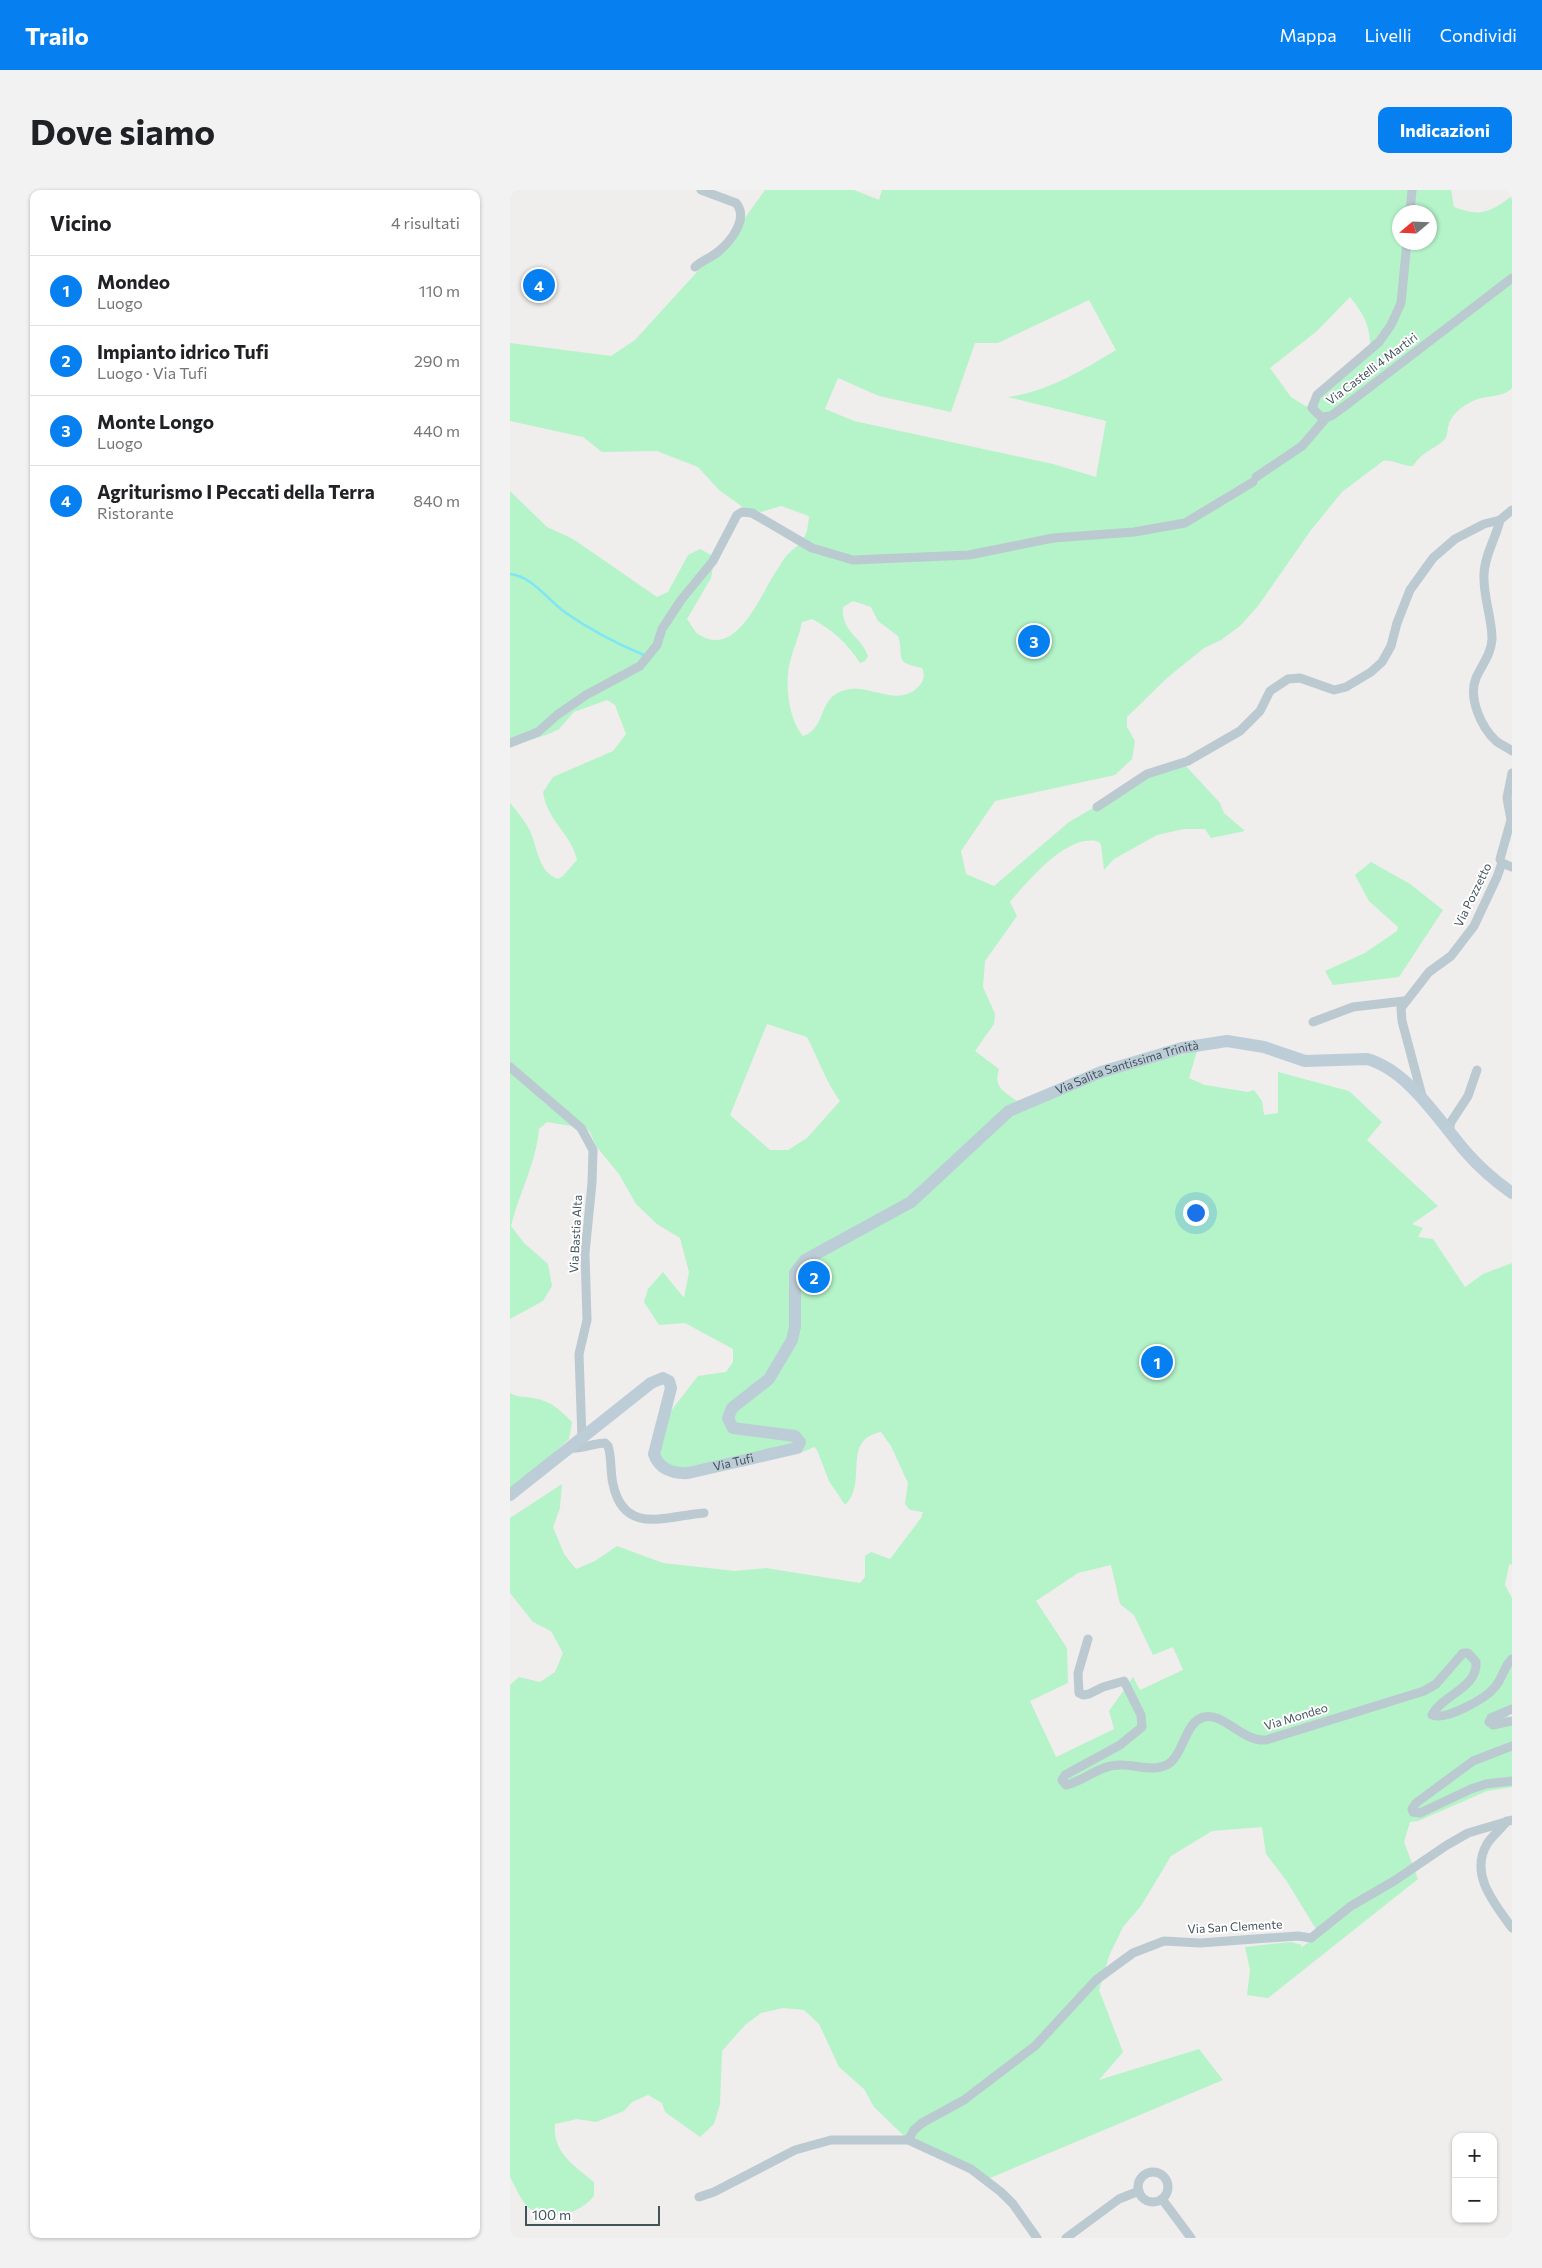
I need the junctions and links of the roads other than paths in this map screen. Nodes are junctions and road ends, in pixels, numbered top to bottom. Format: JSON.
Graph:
{"nodes":[{"id":1,"x":701,"y":190,"type":"edge"},
{"id":2,"x":1412,"y":190,"type":"edge"},
{"id":3,"x":1411,"y":205,"type":"edge"},
{"id":4,"x":1406,"y":250,"type":"edge"},
{"id":5,"x":695,"y":268,"type":"dead end"},
{"id":6,"x":1512,"y":278,"type":"edge"},
{"id":7,"x":1327,"y":417,"type":"junction"},
{"id":8,"x":1512,"y":510,"type":"edge"},
{"id":9,"x":1500,"y":520,"type":"junction"},
{"id":10,"x":510,"y":743,"type":"edge"},
{"id":11,"x":1512,"y":751,"type":"edge"},
{"id":12,"x":1512,"y":773,"type":"edge"},
{"id":13,"x":1097,"y":807,"type":"dead end"},
{"id":14,"x":1502,"y":863,"type":"junction"},
{"id":15,"x":1512,"y":867,"type":"edge"},
{"id":16,"x":1404,"y":1001,"type":"junction"},
{"id":17,"x":1313,"y":1022,"type":"dead end"},
{"id":18,"x":510,"y":1067,"type":"edge"},
{"id":19,"x":1477,"y":1070,"type":"dead end"},
{"id":20,"x":1425,"y":1103,"type":"junction"},
{"id":21,"x":1449,"y":1131,"type":"junction"},
{"id":22,"x":1512,"y":1193,"type":"edge"},
{"id":23,"x":826,"y":1248,"type":"joint"},
{"id":24,"x":582,"y":1438,"type":"junction"},
{"id":25,"x":569,"y":1448,"type":"junction"},
{"id":26,"x":510,"y":1495,"type":"edge"},
{"id":27,"x":704,"y":1513,"type":"dead end"},
{"id":28,"x":1088,"y":1639,"type":"dead end"},
{"id":29,"x":1512,"y":1659,"type":"edge"},
{"id":30,"x":1512,"y":1708,"type":"edge"},
{"id":31,"x":1512,"y":1721,"type":"edge"},
{"id":32,"x":1512,"y":1746,"type":"edge"},
{"id":33,"x":1512,"y":1781,"type":"edge"},
{"id":34,"x":1510,"y":1820,"type":"edge"},
{"id":35,"x":1512,"y":1928,"type":"edge"},
{"id":36,"x":908,"y":2140,"type":"junction"},
{"id":37,"x":1139,"y":2192,"type":"junction"},
{"id":38,"x":699,"y":2197,"type":"dead end"},
{"id":39,"x":1162,"y":2199,"type":"junction"},
{"id":40,"x":1037,"y":2238,"type":"edge"},
{"id":41,"x":1066,"y":2238,"type":"edge"},
{"id":42,"x":1191,"y":2238,"type":"edge"}],
"edges":[{"from":1,"to":5,"type":"street"},
{"from":2,"to":3,"type":"street"},
{"from":4,"to":7,"type":"street","name":"Via Castelli 4 Martiri"},
{"from":6,"to":7,"type":"street","name":"Via Castelli 4 Martiri"},
{"from":7,"to":10,"type":"street"},
{"from":8,"to":9,"type":"street"},
{"from":9,"to":11,"type":"street"},
{"from":9,"to":13,"type":"street"},
{"from":12,"to":14,"type":"street","name":"Via Pozzetto"},
{"from":14,"to":15,"type":"street"},
{"from":14,"to":16,"type":"street","name":"Via Pozzetto"},
{"from":16,"to":17,"type":"street"},
{"from":16,"to":20,"type":"street"},
{"from":18,"to":24,"type":"street","name":"Via Bastia Alta"},
{"from":19,"to":21,"type":"street"},
{"from":20,"to":21,"type":"street","name":"Via Salita Santissima Trinità"},
{"from":20,"to":23,"type":"street","name":"Via Salita Santissima Trinità"},
{"from":21,"to":22,"type":"street","name":"Via Salita Santissima Trinità"},
{"from":23,"to":24,"type":"street","name":"Via Tufi"},
{"from":24,"to":25,"type":"street","name":"Via Tufi"},
{"from":25,"to":26,"type":"street","name":"Via Tufi"},
{"from":25,"to":27,"type":"street"},
{"from":28,"to":29,"type":"street","name":"Via Mondeo"},
{"from":30,"to":31,"type":"street"},
{"from":32,"to":33,"type":"street"},
{"from":34,"to":35,"type":"street"},
{"from":34,"to":36,"type":"street","name":"Via San Clemente"},
{"from":36,"to":38,"type":"street"},
{"from":36,"to":40,"type":"street"},
{"from":37,"to":39,"type":"street"},
{"from":37,"to":39,"type":"street"},
{"from":37,"to":41,"type":"street"},
{"from":39,"to":42,"type":"street"}]}
